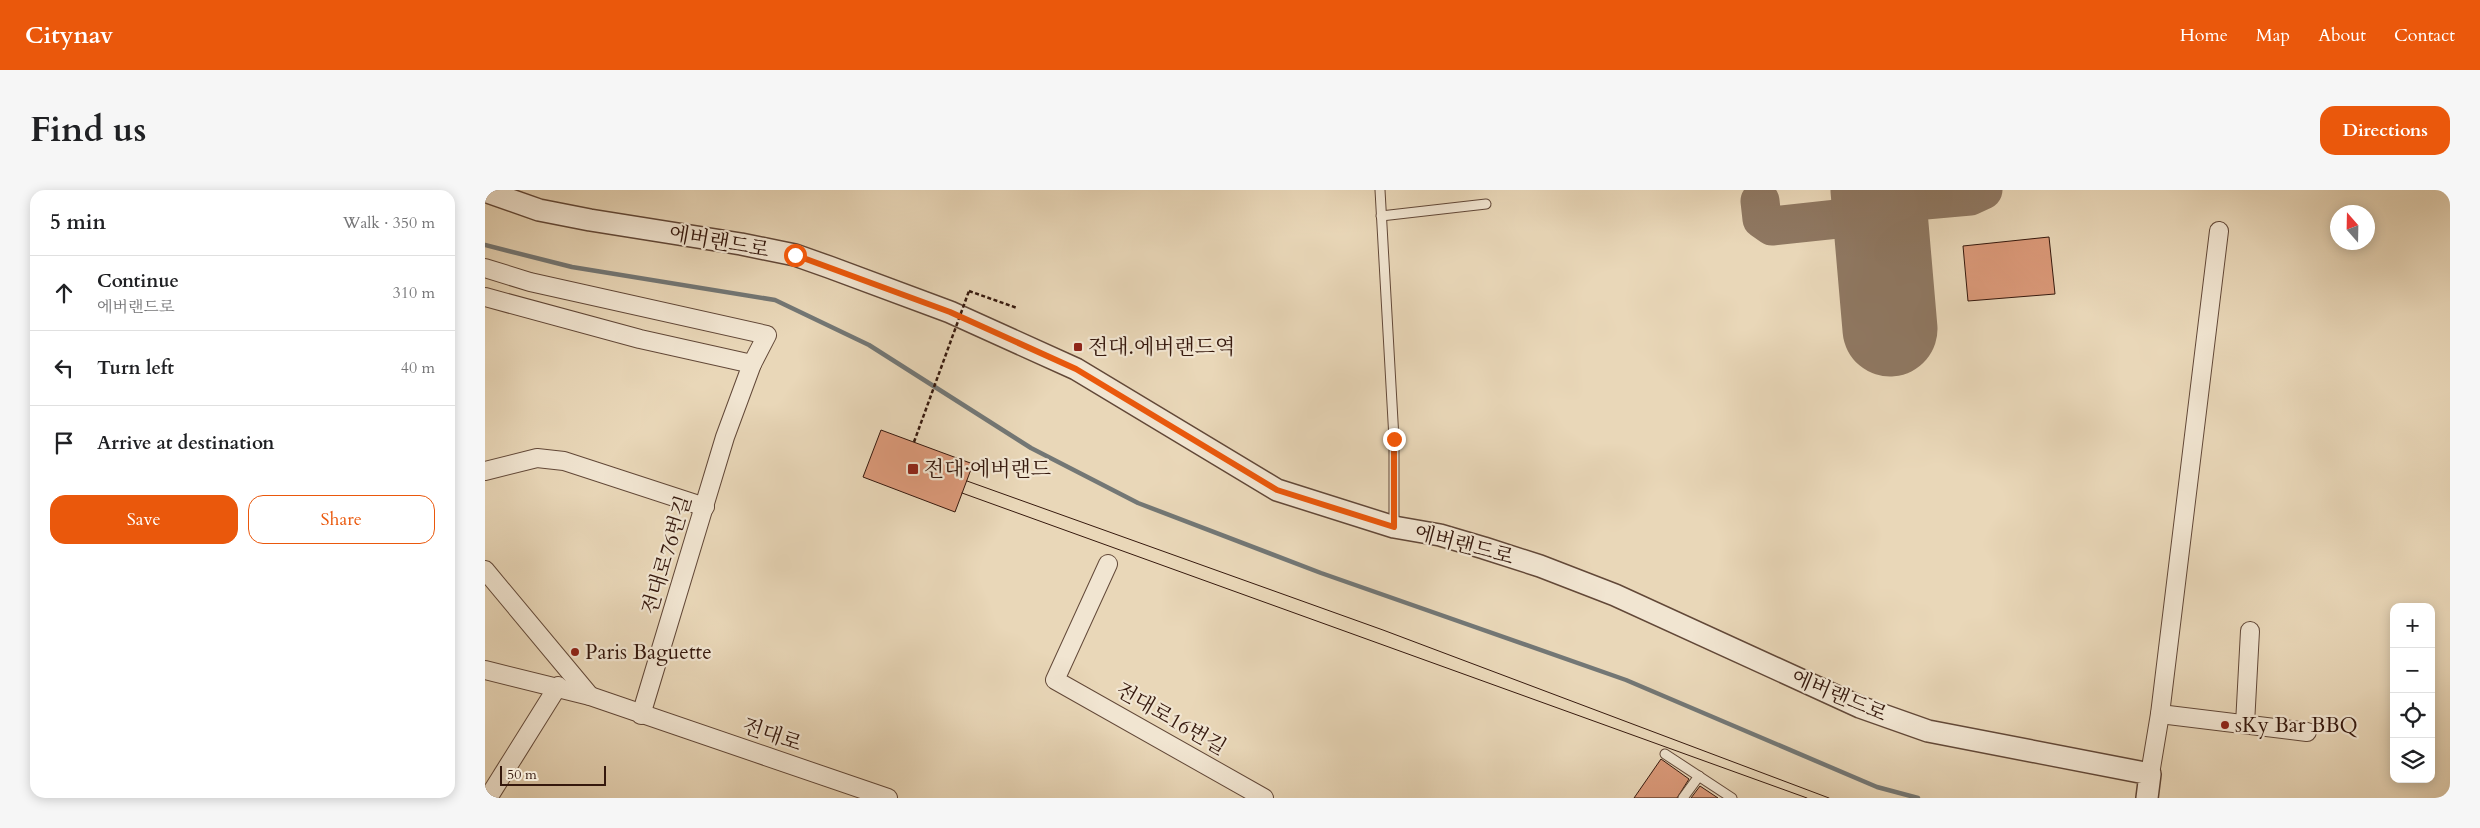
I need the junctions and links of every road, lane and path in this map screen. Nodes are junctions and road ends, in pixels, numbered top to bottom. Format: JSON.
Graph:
{"nodes":[{"id":1,"x":1380,"y":190,"type":"edge"},
{"id":2,"x":485,"y":191,"type":"edge"},
{"id":3,"x":1486,"y":204,"type":"dead end"},
{"id":4,"x":1381,"y":216,"type":"junction"},
{"id":5,"x":2219,"y":231,"type":"dead end"},
{"id":6,"x":485,"y":268,"type":"edge"},
{"id":7,"x":485,"y":297,"type":"edge"},
{"id":8,"x":1017,"y":308,"type":"dead end"},
{"id":9,"x":752,"y":364,"type":"junction"},
{"id":10,"x":914,"y":442,"type":"dead end"},
{"id":11,"x":485,"y":471,"type":"edge"},
{"id":12,"x":705,"y":506,"type":"junction"},
{"id":13,"x":1394,"y":527,"type":"junction"},
{"id":14,"x":1108,"y":564,"type":"dead end"},
{"id":15,"x":485,"y":570,"type":"edge"},
{"id":16,"x":2250,"y":631,"type":"dead end"},
{"id":17,"x":485,"y":670,"type":"edge"},
{"id":18,"x":558,"y":686,"type":"junction"},
{"id":19,"x":590,"y":696,"type":"junction"},
{"id":20,"x":2160,"y":714,"type":"junction"},
{"id":21,"x":641,"y":715,"type":"junction"},
{"id":22,"x":2245,"y":724,"type":"junction"},
{"id":23,"x":2307,"y":732,"type":"dead end"},
{"id":24,"x":1665,"y":754,"type":"dead end"},
{"id":25,"x":2150,"y":774,"type":"junction"},
{"id":26,"x":1699,"y":776,"type":"junction"},
{"id":27,"x":488,"y":798,"type":"edge"},
{"id":28,"x":887,"y":798,"type":"edge"},
{"id":29,"x":1264,"y":798,"type":"edge"},
{"id":30,"x":1683,"y":798,"type":"edge"},
{"id":31,"x":1732,"y":798,"type":"edge"},
{"id":32,"x":2147,"y":798,"type":"edge"}],
"edges":[{"from":1,"to":4,"type":"lane"},
{"from":2,"to":13,"type":"street","name":"에버랜드로"},
{"from":3,"to":4,"type":"lane"},
{"from":4,"to":13,"type":"lane"},
{"from":5,"to":20,"type":"street"},
{"from":6,"to":9,"type":"street","name":"전대로76번길"},
{"from":7,"to":9,"type":"street"},
{"from":8,"to":10,"type":"path","bridge":true},
{"from":9,"to":12,"type":"street","name":"전대로76번길"},
{"from":11,"to":12,"type":"street"},
{"from":12,"to":21,"type":"street","name":"전대로76번길"},
{"from":13,"to":25,"type":"street","name":"에버랜드로"},
{"from":14,"to":29,"type":"street","name":"전대로16번길"},
{"from":15,"to":19,"type":"street"},
{"from":16,"to":22,"type":"street"},
{"from":17,"to":18,"type":"street","name":"전대로"},
{"from":18,"to":19,"type":"street","name":"전대로"},
{"from":18,"to":27,"type":"street"},
{"from":19,"to":21,"type":"street","name":"전대로"},
{"from":20,"to":22,"type":"street"},
{"from":20,"to":25,"type":"street"},
{"from":21,"to":28,"type":"street","name":"전대로"},
{"from":22,"to":23,"type":"street"},
{"from":24,"to":26,"type":"lane"},
{"from":25,"to":32,"type":"street"},
{"from":26,"to":30,"type":"lane"},
{"from":26,"to":31,"type":"lane"}]}
